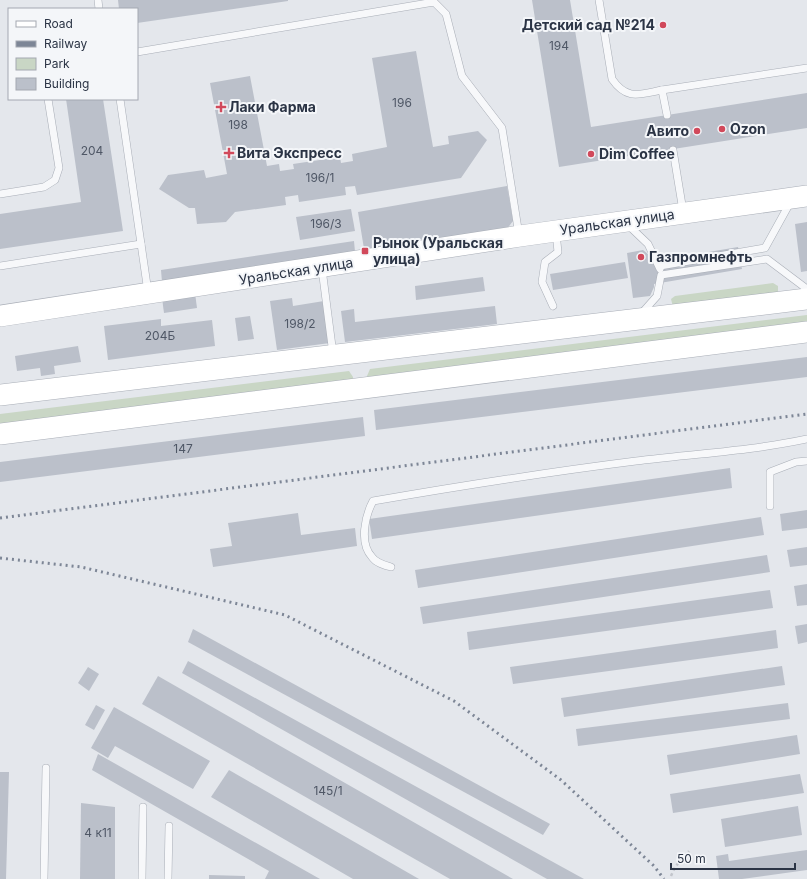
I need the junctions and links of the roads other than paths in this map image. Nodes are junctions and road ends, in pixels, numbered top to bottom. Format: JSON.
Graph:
{"nodes":[{"id":1,"x":599,"y":0,"type":"edge"},
{"id":2,"x":138,"y":52,"type":"edge"},
{"id":3,"x":807,"y":68,"type":"edge"},
{"id":4,"x":662,"y":90,"type":"junction"},
{"id":5,"x":48,"y":100,"type":"edge"},
{"id":6,"x":120,"y":100,"type":"edge"},
{"id":7,"x":667,"y":115,"type":"dead end"},
{"id":8,"x":673,"y":150,"type":"dead end"},
{"id":9,"x":0,"y":194,"type":"edge"},
{"id":10,"x":800,"y":197,"type":"edge"},
{"id":11,"x":684,"y":213,"type":"junction"},
{"id":12,"x":624,"y":221,"type":"junction"},
{"id":13,"x":556,"y":231,"type":"junction"},
{"id":14,"x":520,"y":236,"type":"junction"},
{"id":15,"x":142,"y":244,"type":"junction"},
{"id":16,"x":764,"y":248,"type":"junction"},
{"id":17,"x":766,"y":259,"type":"junction"},
{"id":18,"x":0,"y":266,"type":"edge"},
{"id":19,"x":322,"y":266,"type":"junction"},
{"id":20,"x":660,"y":266,"type":"junction"},
{"id":21,"x":661,"y":276,"type":"junction"},
{"id":22,"x":807,"y":289,"type":"edge"},
{"id":23,"x":148,"y":294,"type":"junction"},
{"id":24,"x":807,"y":299,"type":"edge"},
{"id":25,"x":552,"y":306,"type":"dead end"},
{"id":26,"x":0,"y":316,"type":"edge"},
{"id":27,"x":636,"y":320,"type":"junction"},
{"id":28,"x":807,"y":332,"type":"edge"},
{"id":29,"x":333,"y":356,"type":"junction"},
{"id":30,"x":0,"y":395,"type":"edge"},
{"id":31,"x":0,"y":434,"type":"edge"},
{"id":32,"x":807,"y":439,"type":"edge"},
{"id":33,"x":807,"y":461,"type":"edge"},
{"id":34,"x":770,"y":506,"type":"dead end"},
{"id":35,"x":391,"y":567,"type":"dead end"},
{"id":36,"x":46,"y":768,"type":"dead end"},
{"id":37,"x":143,"y":807,"type":"dead end"},
{"id":38,"x":169,"y":826,"type":"dead end"},
{"id":39,"x":44,"y":879,"type":"edge"},
{"id":40,"x":142,"y":879,"type":"edge"},
{"id":41,"x":168,"y":879,"type":"edge"}],
"edges":[{"from":1,"to":4,"type":"lane"},
{"from":2,"to":14,"type":"lane"},
{"from":3,"to":4,"type":"lane"},
{"from":4,"to":7,"type":"lane"},
{"from":5,"to":9,"type":"lane"},
{"from":6,"to":15,"type":"lane"},
{"from":8,"to":11,"type":"lane"},
{"from":10,"to":11,"type":"main road","name":"Уральская улица"},
{"from":10,"to":16,"type":"lane"},
{"from":11,"to":12,"type":"main road","name":"Уральская улица"},
{"from":12,"to":13,"type":"main road","name":"Уральская улица"},
{"from":12,"to":20,"type":"lane"},
{"from":13,"to":14,"type":"main road","name":"Уральская улица"},
{"from":13,"to":25,"type":"lane"},
{"from":14,"to":19,"type":"main road","name":"Уральская улица"},
{"from":15,"to":18,"type":"lane"},
{"from":15,"to":23,"type":"lane"},
{"from":16,"to":17,"type":"lane"},
{"from":16,"to":20,"type":"lane"},
{"from":17,"to":21,"type":"lane"},
{"from":17,"to":22,"type":"lane"},
{"from":19,"to":23,"type":"main road","name":"Уральская улица"},
{"from":19,"to":29,"type":"lane"},
{"from":20,"to":21,"type":"lane"},
{"from":21,"to":27,"type":"lane"},
{"from":23,"to":26,"type":"main road","name":"Уральская улица"},
{"from":24,"to":27,"type":"main road"},
{"from":27,"to":29,"type":"main road"},
{"from":28,"to":31,"type":"main road"},
{"from":29,"to":30,"type":"main road"},
{"from":32,"to":35,"type":"lane"},
{"from":33,"to":34,"type":"lane"},
{"from":36,"to":39,"type":"lane"},
{"from":37,"to":40,"type":"lane"},
{"from":38,"to":41,"type":"lane"}]}
